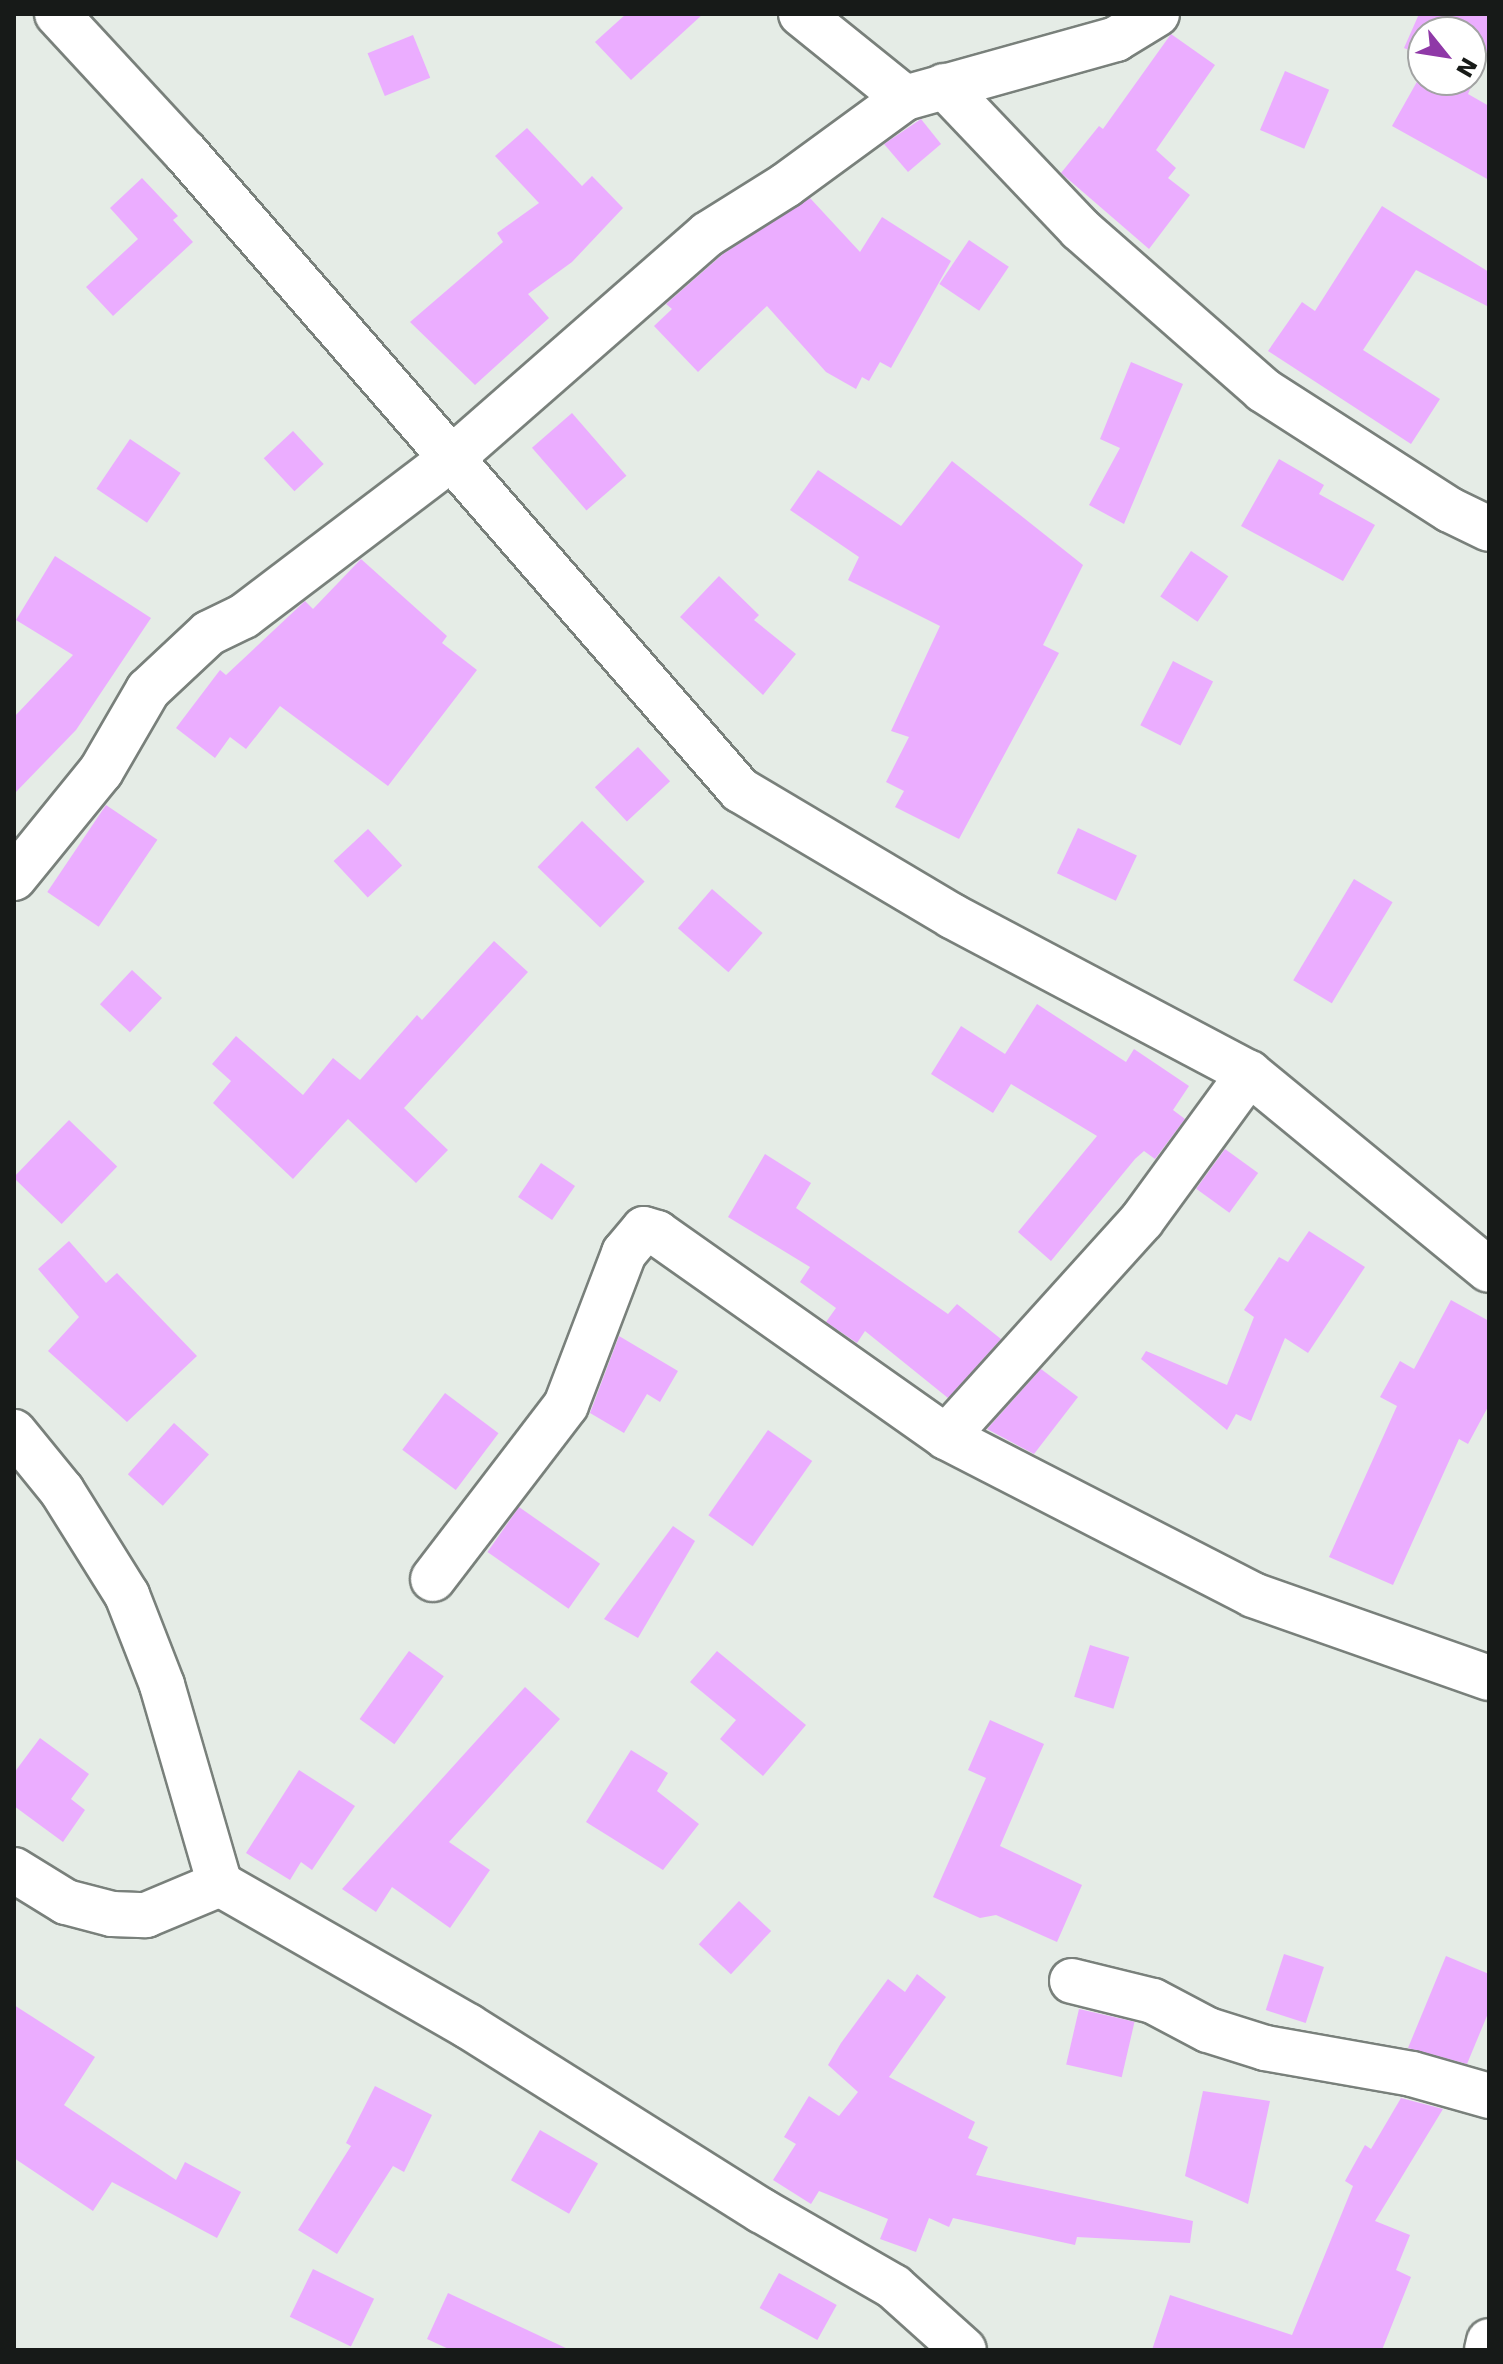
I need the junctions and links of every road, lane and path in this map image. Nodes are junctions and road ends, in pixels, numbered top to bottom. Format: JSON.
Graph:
{"nodes":[{"id":1,"x":57,"y":14,"type":"edge"},
{"id":2,"x":801,"y":14,"type":"edge"},
{"id":3,"x":1157,"y":14,"type":"edge"},
{"id":4,"x":924,"y":92,"type":"junction"},
{"id":5,"x":452,"y":458,"type":"junction"},
{"id":6,"x":1489,"y":529,"type":"edge"},
{"id":7,"x":14,"y":878,"type":"edge"},
{"id":8,"x":1249,"y":1073,"type":"junction"},
{"id":9,"x":1489,"y":1270,"type":"edge"},
{"id":10,"x":14,"y":1432,"type":"edge"},
{"id":11,"x":946,"y":1437,"type":"junction"},
{"id":12,"x":433,"y":1579,"type":"dead end"},
{"id":13,"x":1489,"y":1678,"type":"edge"},
{"id":14,"x":14,"y":1870,"type":"edge"},
{"id":15,"x":220,"y":1884,"type":"junction"},
{"id":16,"x":1072,"y":1981,"type":"dead end"},
{"id":17,"x":1489,"y":2096,"type":"edge"},
{"id":18,"x":1489,"y":2341,"type":"edge"},
{"id":19,"x":964,"y":2350,"type":"edge"},
{"id":20,"x":1487,"y":2350,"type":"edge"}],
"edges":[{"from":1,"to":5,"type":"street"},
{"from":2,"to":4,"type":"street"},
{"from":3,"to":4,"type":"street"},
{"from":4,"to":5,"type":"street"},
{"from":4,"to":6,"type":"street"},
{"from":5,"to":7,"type":"street"},
{"from":5,"to":8,"type":"street"},
{"from":8,"to":9,"type":"street"},
{"from":8,"to":11,"type":"street"},
{"from":10,"to":15,"type":"street"},
{"from":11,"to":12,"type":"street"},
{"from":11,"to":13,"type":"street"},
{"from":14,"to":15,"type":"street"},
{"from":15,"to":19,"type":"street"},
{"from":16,"to":17,"type":"street"},
{"from":18,"to":20,"type":"street"}]}
